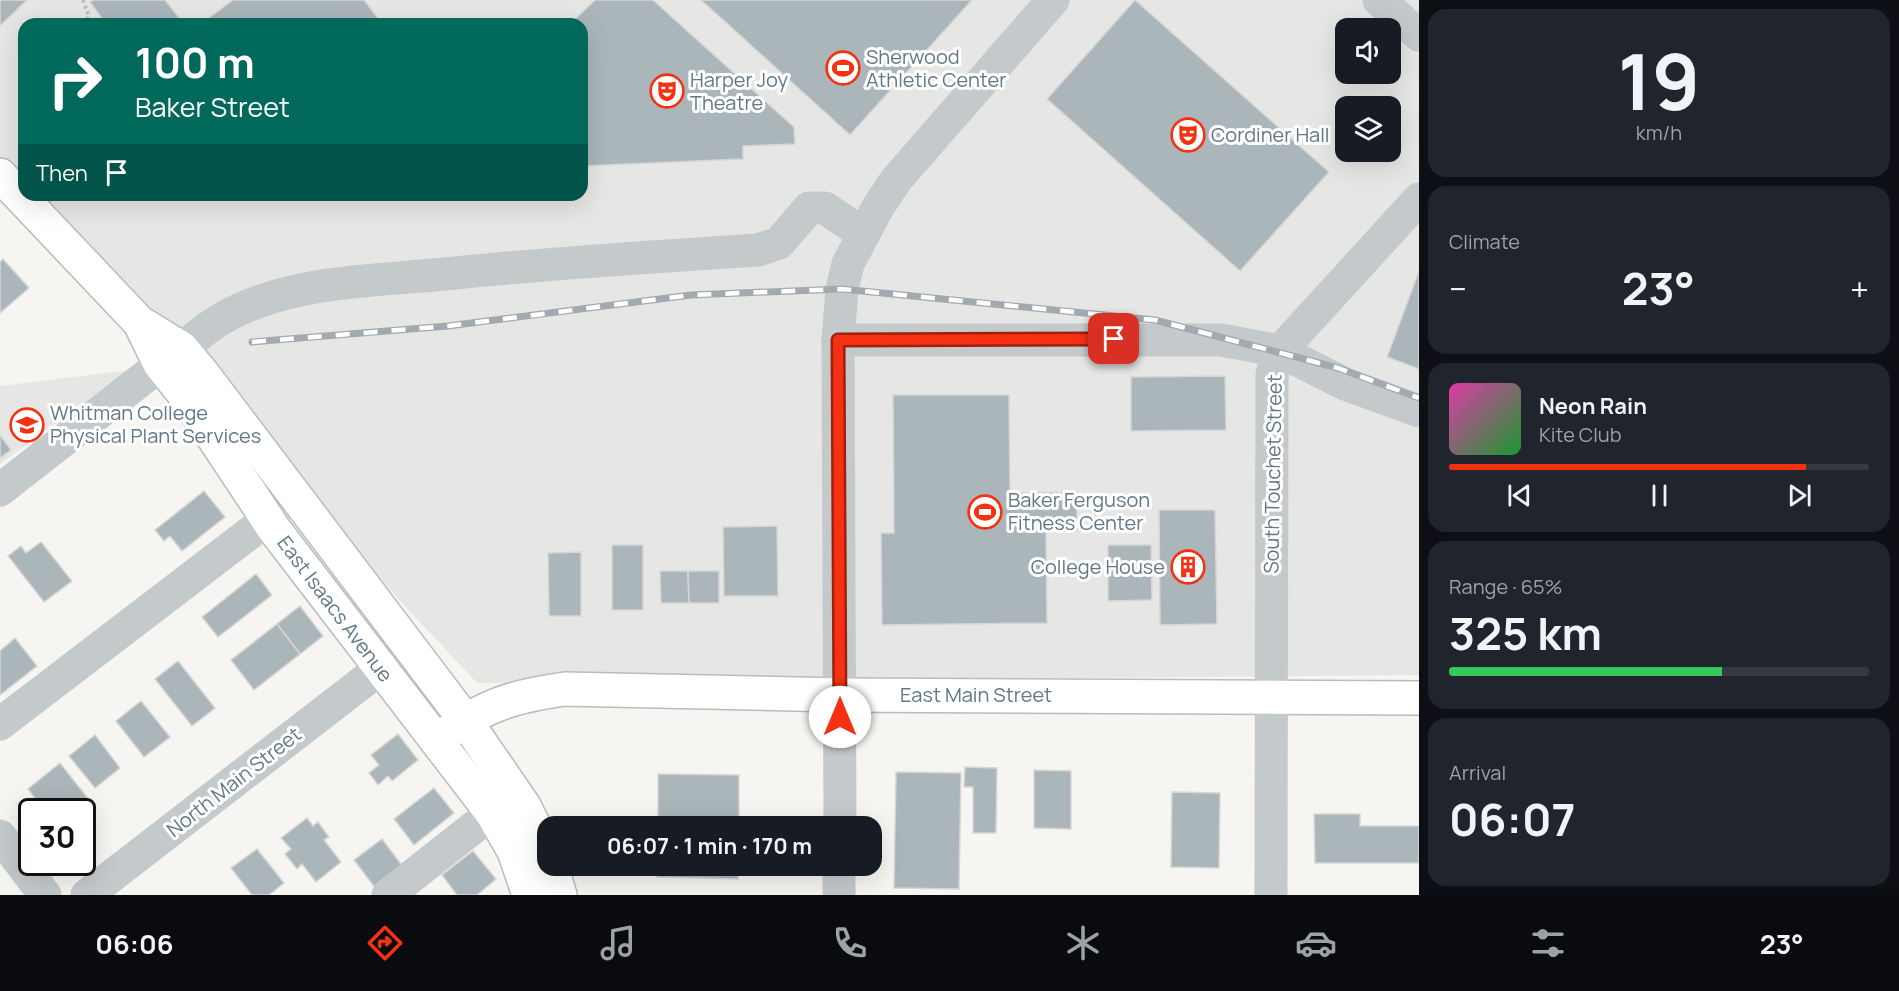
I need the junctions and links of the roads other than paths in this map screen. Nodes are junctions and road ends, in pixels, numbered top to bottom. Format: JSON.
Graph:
{"nodes":[{"id":1,"x":1053,"y":0,"type":"edge"},
{"id":2,"x":1379,"y":0,"type":"edge"},
{"id":3,"x":1419,"y":35,"type":"edge"},
{"id":4,"x":0,"y":176,"type":"edge"},
{"id":5,"x":18,"y":195,"type":"edge"},
{"id":6,"x":1419,"y":199,"type":"edge"},
{"id":7,"x":24,"y":201,"type":"edge"},
{"id":8,"x":862,"y":233,"type":"junction"},
{"id":9,"x":838,"y":340,"type":"junction"},
{"id":10,"x":1280,"y":351,"type":"junction"},
{"id":11,"x":171,"y":356,"type":"junction"},
{"id":12,"x":1419,"y":411,"type":"edge"},
{"id":13,"x":0,"y":490,"type":"edge"},
{"id":14,"x":268,"y":519,"type":"junction"},
{"id":15,"x":381,"y":668,"type":"junction"},
{"id":16,"x":840,"y":695,"type":"junction"},
{"id":17,"x":1272,"y":696,"type":"junction"},
{"id":18,"x":1419,"y":698,"type":"edge"},
{"id":19,"x":465,"y":720,"type":"junction"},
{"id":20,"x":0,"y":724,"type":"edge"},
{"id":21,"x":437,"y":740,"type":"junction"},
{"id":22,"x":492,"y":813,"type":"junction"},
{"id":23,"x":840,"y":816,"type":"edge"},
{"id":24,"x":537,"y":832,"type":"edge"},
{"id":25,"x":0,"y":836,"type":"edge"},
{"id":26,"x":554,"y":876,"type":"edge"},
{"id":27,"x":839,"y":876,"type":"edge"},
{"id":28,"x":45,"y":895,"type":"edge"},
{"id":29,"x":87,"y":895,"type":"edge"},
{"id":30,"x":388,"y":895,"type":"edge"},
{"id":31,"x":529,"y":895,"type":"edge"},
{"id":32,"x":560,"y":895,"type":"edge"},
{"id":33,"x":839,"y":895,"type":"edge"},
{"id":34,"x":1271,"y":895,"type":"edge"}],
"edges":[{"from":1,"to":8,"type":"street"},
{"from":2,"to":3,"type":"street"},
{"from":4,"to":5,"type":"main road","name":"East Isaacs Avenue"},
{"from":6,"to":10,"type":"street","name":"South Touchet Street"},
{"from":7,"to":11,"type":"main road","name":"East Isaacs Avenue"},
{"from":8,"to":9,"type":"street"},
{"from":8,"to":11,"type":"street"},
{"from":9,"to":10,"type":"street"},
{"from":9,"to":16,"type":"street"},
{"from":10,"to":12,"type":"street"},
{"from":10,"to":17,"type":"street","name":"South Touchet Street"},
{"from":11,"to":13,"type":"street"},
{"from":11,"to":14,"type":"main road","name":"East Isaacs Avenue"},
{"from":11,"to":19,"type":"main road","name":"East Isaacs Avenue"},
{"from":14,"to":15,"type":"main road","name":"East Isaacs Avenue"},
{"from":14,"to":20,"type":"street"},
{"from":15,"to":21,"type":"main road","name":"East Isaacs Avenue"},
{"from":15,"to":29,"type":"street","name":"North Main Street"},
{"from":16,"to":17,"type":"main road","name":"East Main Street"},
{"from":16,"to":19,"type":"main road","name":"East Main Street"},
{"from":16,"to":23,"type":"street"},
{"from":17,"to":18,"type":"main road","name":"East Main Street"},
{"from":17,"to":34,"type":"street","name":"South Touchet Street"},
{"from":19,"to":21,"type":"main road","name":"East Main Street"},
{"from":19,"to":24,"type":"main road","name":"East Isaacs Avenue"},
{"from":21,"to":22,"type":"main road","name":"East Isaacs Avenue"},
{"from":22,"to":30,"type":"street"},
{"from":22,"to":31,"type":"main road","name":"East Isaacs Avenue"},
{"from":25,"to":28,"type":"street"},
{"from":26,"to":32,"type":"main road"},
{"from":27,"to":33,"type":"street"}]}
